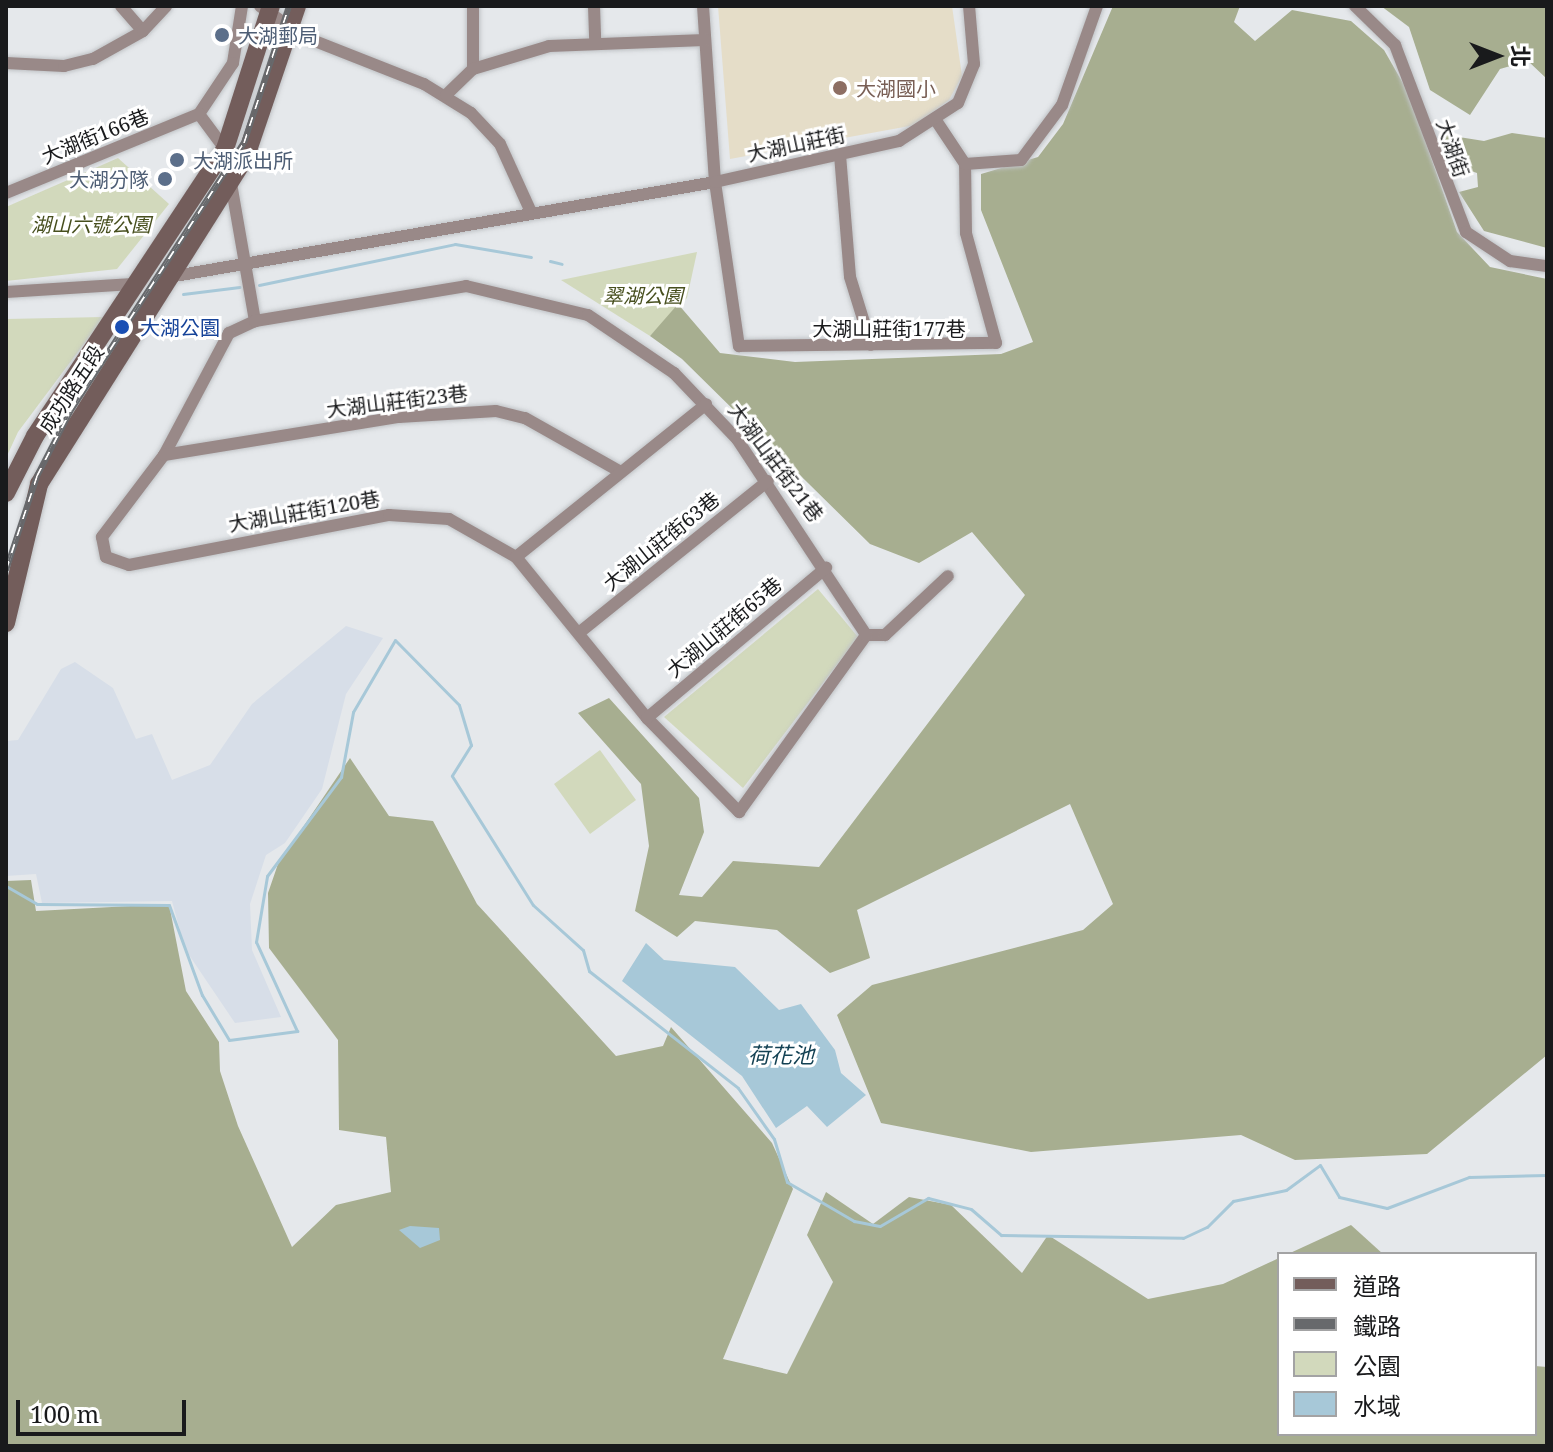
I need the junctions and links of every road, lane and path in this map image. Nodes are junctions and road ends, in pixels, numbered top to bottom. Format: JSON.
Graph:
{"nodes":[{"id":1,"x":121,"y":6,"type":"edge"},
{"id":2,"x":166,"y":6,"type":"edge"},
{"id":3,"x":242,"y":6,"type":"edge"},
{"id":4,"x":473,"y":6,"type":"edge"},
{"id":5,"x":594,"y":6,"type":"edge"},
{"id":6,"x":703,"y":6,"type":"edge"},
{"id":7,"x":969,"y":6,"type":"edge"},
{"id":8,"x":1097,"y":6,"type":"edge"},
{"id":9,"x":1355,"y":6,"type":"edge"},
{"id":10,"x":267,"y":8,"type":"edge"},
{"id":11,"x":296,"y":15,"type":"edge"},
{"id":12,"x":143,"y":31,"type":"junction"},
{"id":13,"x":705,"y":40,"type":"junction"},
{"id":14,"x":595,"y":42,"type":"junction"},
{"id":15,"x":6,"y":63,"type":"edge"},
{"id":16,"x":473,"y":69,"type":"junction"},
{"id":17,"x":446,"y":95,"type":"junction"},
{"id":18,"x":199,"y":114,"type":"junction"},
{"id":19,"x":937,"y":122,"type":"junction"},
{"id":20,"x":225,"y":149,"type":"junction"},
{"id":21,"x":840,"y":155,"type":"junction"},
{"id":22,"x":965,"y":164,"type":"junction"},
{"id":23,"x":233,"y":178,"type":"junction"},
{"id":24,"x":715,"y":182,"type":"junction"},
{"id":25,"x":6,"y":193,"type":"edge"},
{"id":26,"x":531,"y":212,"type":"junction"},
{"id":27,"x":246,"y":266,"type":"junction"},
{"id":28,"x":1547,"y":266,"type":"edge"},
{"id":29,"x":169,"y":277,"type":"junction"},
{"id":30,"x":133,"y":284,"type":"junction"},
{"id":31,"x":6,"y":292,"type":"edge"},
{"id":32,"x":255,"y":321,"type":"junction"},
{"id":33,"x":871,"y":345,"type":"junction"},
{"id":34,"x":706,"y":404,"type":"junction"},
{"id":35,"x":164,"y":455,"type":"junction"},
{"id":36,"x":621,"y":472,"type":"junction"},
{"id":37,"x":768,"y":481,"type":"junction"},
{"id":38,"x":6,"y":493,"type":"edge"},
{"id":39,"x":516,"y":557,"type":"junction"},
{"id":40,"x":826,"y":568,"type":"junction"},
{"id":41,"x":948,"y":576,"type":"dead end"},
{"id":42,"x":6,"y":623,"type":"edge"},
{"id":43,"x":580,"y":632,"type":"junction"},
{"id":44,"x":866,"y":635,"type":"junction"},
{"id":45,"x":647,"y":718,"type":"junction"}],
"edges":[{"from":1,"to":12,"type":"street"},
{"from":2,"to":12,"type":"street"},
{"from":3,"to":18,"type":"street"},
{"from":4,"to":16,"type":"street"},
{"from":5,"to":14,"type":"street"},
{"from":6,"to":13,"type":"street"},
{"from":7,"to":19,"type":"street","name":"大湖山莊街"},
{"from":8,"to":22,"type":"street"},
{"from":9,"to":28,"type":"street","name":"大湖街"},
{"from":10,"to":11,"type":"street"},
{"from":10,"to":20,"type":"main road","name":"成功路五段"},
{"from":11,"to":17,"type":"street"},
{"from":11,"to":23,"type":"main road","name":"成功路五段"},
{"from":12,"to":15,"type":"street"},
{"from":13,"to":14,"type":"street"},
{"from":13,"to":24,"type":"street"},
{"from":14,"to":16,"type":"street"},
{"from":16,"to":17,"type":"street"},
{"from":17,"to":26,"type":"street"},
{"from":18,"to":20,"type":"street"},
{"from":18,"to":25,"type":"street","name":"大湖街166巷"},
{"from":19,"to":21,"type":"street","name":"大湖山莊街"},
{"from":19,"to":22,"type":"street"},
{"from":20,"to":23,"type":"street"},
{"from":20,"to":30,"type":"main road","name":"成功路五段"},
{"from":21,"to":24,"type":"street","name":"大湖山莊街"},
{"from":21,"to":33,"type":"street"},
{"from":22,"to":33,"type":"street","name":"大湖山莊街177巷"},
{"from":23,"to":27,"type":"street"},
{"from":23,"to":29,"type":"main road","name":"成功路五段"},
{"from":24,"to":26,"type":"street","name":"大湖山莊街"},
{"from":24,"to":33,"type":"street","name":"大湖山莊街177巷"},
{"from":26,"to":27,"type":"street","name":"大湖山莊街"},
{"from":27,"to":29,"type":"street","name":"大湖山莊街"},
{"from":27,"to":32,"type":"street"},
{"from":29,"to":42,"type":"main road","name":"成功路五段"},
{"from":30,"to":31,"type":"street"},
{"from":30,"to":38,"type":"main road","name":"成功路五段"},
{"from":32,"to":34,"type":"street","name":"大湖山莊街21巷"},
{"from":32,"to":35,"type":"street","name":"大湖山莊街120巷"},
{"from":34,"to":36,"type":"street"},
{"from":34,"to":37,"type":"street","name":"大湖山莊街21巷"},
{"from":35,"to":36,"type":"street","name":"大湖山莊街23巷"},
{"from":35,"to":39,"type":"street","name":"大湖山莊街120巷"},
{"from":36,"to":39,"type":"street"},
{"from":37,"to":40,"type":"street","name":"大湖山莊街21巷"},
{"from":37,"to":43,"type":"street","name":"大湖山莊街63巷"},
{"from":39,"to":43,"type":"street","name":"大湖山莊街120巷"},
{"from":40,"to":44,"type":"street","name":"大湖山莊街21巷"},
{"from":40,"to":45,"type":"street","name":"大湖山莊街65巷"},
{"from":41,"to":44,"type":"street"},
{"from":43,"to":45,"type":"street","name":"大湖山莊街120巷"},
{"from":44,"to":45,"type":"street","name":"大湖山莊街120巷"}]}
